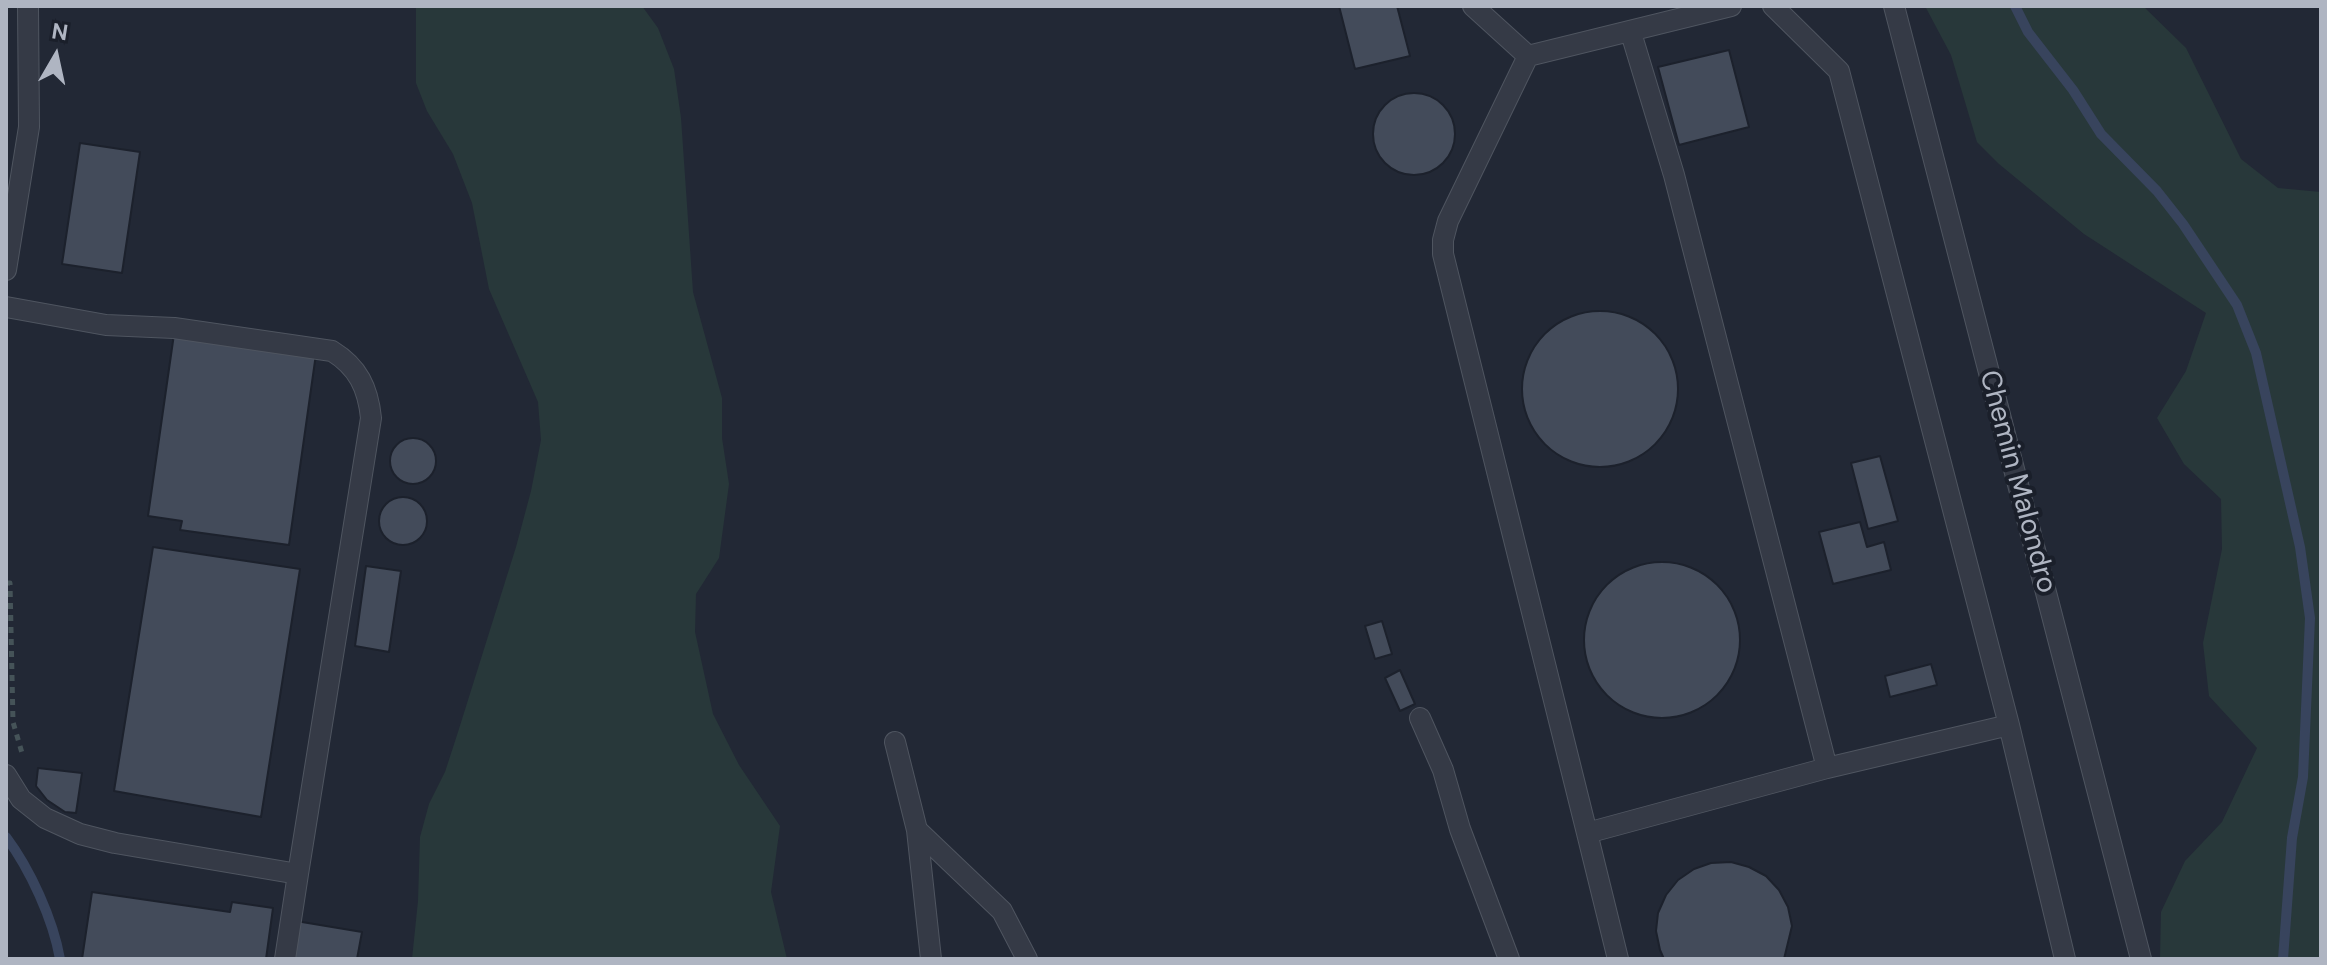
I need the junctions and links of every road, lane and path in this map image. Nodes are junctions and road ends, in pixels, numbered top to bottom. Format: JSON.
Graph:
{"nodes":[{"id":1,"x":28,"y":6,"type":"edge"},
{"id":2,"x":1473,"y":6,"type":"edge"},
{"id":3,"x":1731,"y":6,"type":"edge"},
{"id":4,"x":1773,"y":6,"type":"edge"},
{"id":5,"x":1894,"y":6,"type":"edge"},
{"id":6,"x":1631,"y":33,"type":"junction"},
{"id":7,"x":1528,"y":56,"type":"junction"},
{"id":8,"x":6,"y":270,"type":"edge"},
{"id":9,"x":6,"y":307,"type":"edge"},
{"id":10,"x":6,"y":583,"type":"edge"},
{"id":11,"x":1420,"y":718,"type":"dead end"},
{"id":12,"x":2009,"y":725,"type":"junction"},
{"id":13,"x":895,"y":742,"type":"dead end"},
{"id":14,"x":23,"y":758,"type":"dead end"},
{"id":15,"x":1827,"y":768,"type":"junction"},
{"id":16,"x":6,"y":775,"type":"edge"},
{"id":17,"x":917,"y":830,"type":"junction"},
{"id":18,"x":1587,"y":833,"type":"junction"},
{"id":19,"x":298,"y":874,"type":"junction"},
{"id":20,"x":285,"y":959,"type":"edge"},
{"id":21,"x":931,"y":959,"type":"edge"},
{"id":22,"x":1027,"y":959,"type":"edge"},
{"id":23,"x":1509,"y":959,"type":"edge"},
{"id":24,"x":1618,"y":959,"type":"edge"},
{"id":25,"x":2065,"y":959,"type":"edge"},
{"id":26,"x":2141,"y":959,"type":"edge"}],
"edges":[{"from":1,"to":8,"type":"lane"},
{"from":2,"to":7,"type":"lane"},
{"from":3,"to":6,"type":"lane"},
{"from":4,"to":12,"type":"lane"},
{"from":5,"to":26,"type":"lane","name":"Chemin Malondro"},
{"from":6,"to":7,"type":"lane"},
{"from":6,"to":15,"type":"lane"},
{"from":7,"to":18,"type":"lane"},
{"from":9,"to":19,"type":"lane"},
{"from":10,"to":14,"type":"path"},
{"from":11,"to":23,"type":"lane"},
{"from":12,"to":15,"type":"lane"},
{"from":12,"to":25,"type":"lane"},
{"from":13,"to":17,"type":"lane"},
{"from":15,"to":18,"type":"lane"},
{"from":16,"to":19,"type":"lane"},
{"from":17,"to":21,"type":"lane"},
{"from":17,"to":22,"type":"lane"},
{"from":18,"to":24,"type":"lane"},
{"from":19,"to":20,"type":"lane"}]}
